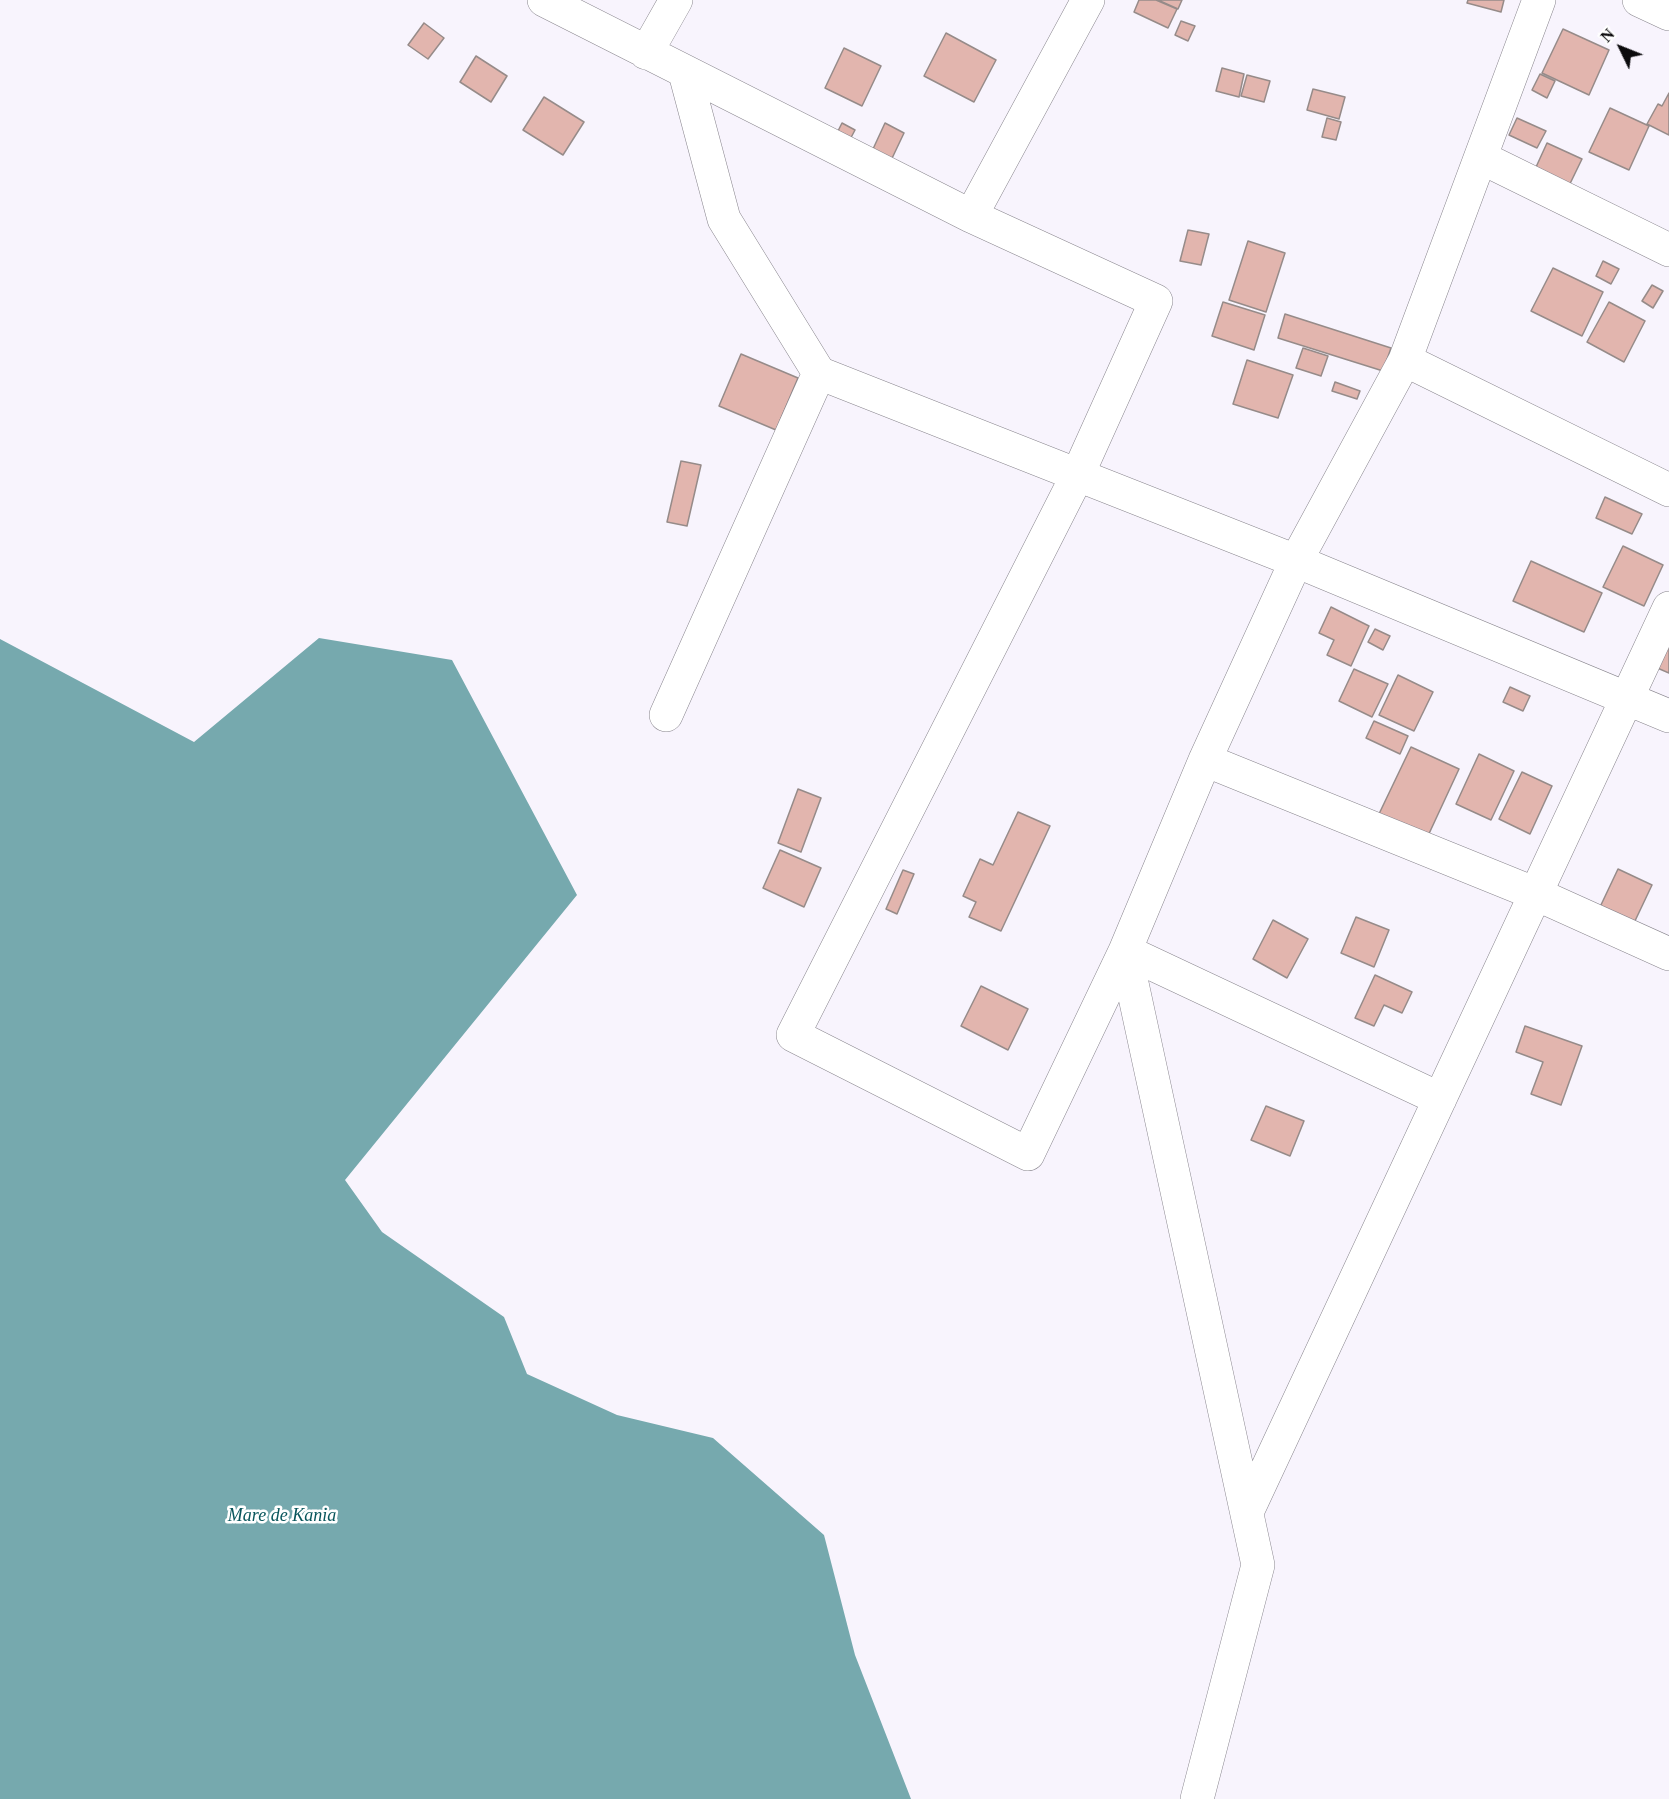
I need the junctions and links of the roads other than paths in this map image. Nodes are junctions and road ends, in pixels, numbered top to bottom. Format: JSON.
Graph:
{"nodes":[{"id":1,"x":544,"y":0,"type":"edge"},
{"id":2,"x":676,"y":0,"type":"edge"},
{"id":3,"x":1539,"y":0,"type":"edge"},
{"id":4,"x":1640,"y":0,"type":"edge"},
{"id":5,"x":1083,"y":1,"type":"edge"},
{"id":6,"x":1669,"y":14,"type":"edge"},
{"id":7,"x":646,"y":53,"type":"junction"},
{"id":8,"x":685,"y":73,"type":"junction"},
{"id":9,"x":1482,"y":158,"type":"junction"},
{"id":10,"x":971,"y":216,"type":"junction"},
{"id":11,"x":1669,"y":250,"type":"edge"},
{"id":12,"x":1406,"y":360,"type":"junction"},
{"id":13,"x":819,"y":373,"type":"junction"},
{"id":14,"x":1078,"y":474,"type":"junction"},
{"id":15,"x":1669,"y":490,"type":"edge"},
{"id":16,"x":1296,"y":561,"type":"junction"},
{"id":17,"x":1669,"y":608,"type":"edge"},
{"id":18,"x":1627,"y":697,"type":"junction"},
{"id":19,"x":666,"y":715,"type":"dead end"},
{"id":20,"x":1669,"y":716,"type":"edge"},
{"id":21,"x":1205,"y":760,"type":"junction"},
{"id":22,"x":1536,"y":894,"type":"junction"},
{"id":23,"x":1125,"y":951,"type":"junction"},
{"id":24,"x":1669,"y":954,"type":"edge"},
{"id":25,"x":1440,"y":1099,"type":"junction"},
{"id":26,"x":1247,"y":1512,"type":"junction"},
{"id":27,"x":1197,"y":1799,"type":"edge"}],
"edges":[{"from":1,"to":7,"type":"street"},
{"from":2,"to":7,"type":"street"},
{"from":3,"to":9,"type":"street"},
{"from":4,"to":6,"type":"street"},
{"from":5,"to":10,"type":"street"},
{"from":7,"to":8,"type":"street"},
{"from":8,"to":10,"type":"street"},
{"from":8,"to":13,"type":"street"},
{"from":9,"to":11,"type":"street"},
{"from":9,"to":12,"type":"street"},
{"from":10,"to":14,"type":"street"},
{"from":12,"to":15,"type":"street"},
{"from":12,"to":16,"type":"street"},
{"from":13,"to":14,"type":"street"},
{"from":13,"to":19,"type":"street"},
{"from":14,"to":16,"type":"street"},
{"from":14,"to":23,"type":"street"},
{"from":16,"to":18,"type":"street"},
{"from":16,"to":21,"type":"street"},
{"from":17,"to":18,"type":"street"},
{"from":18,"to":20,"type":"street"},
{"from":18,"to":22,"type":"street"},
{"from":21,"to":22,"type":"street"},
{"from":21,"to":23,"type":"street"},
{"from":22,"to":24,"type":"street"},
{"from":22,"to":25,"type":"street"},
{"from":23,"to":25,"type":"street"},
{"from":23,"to":26,"type":"street"},
{"from":25,"to":26,"type":"street"},
{"from":26,"to":27,"type":"street"}]}
